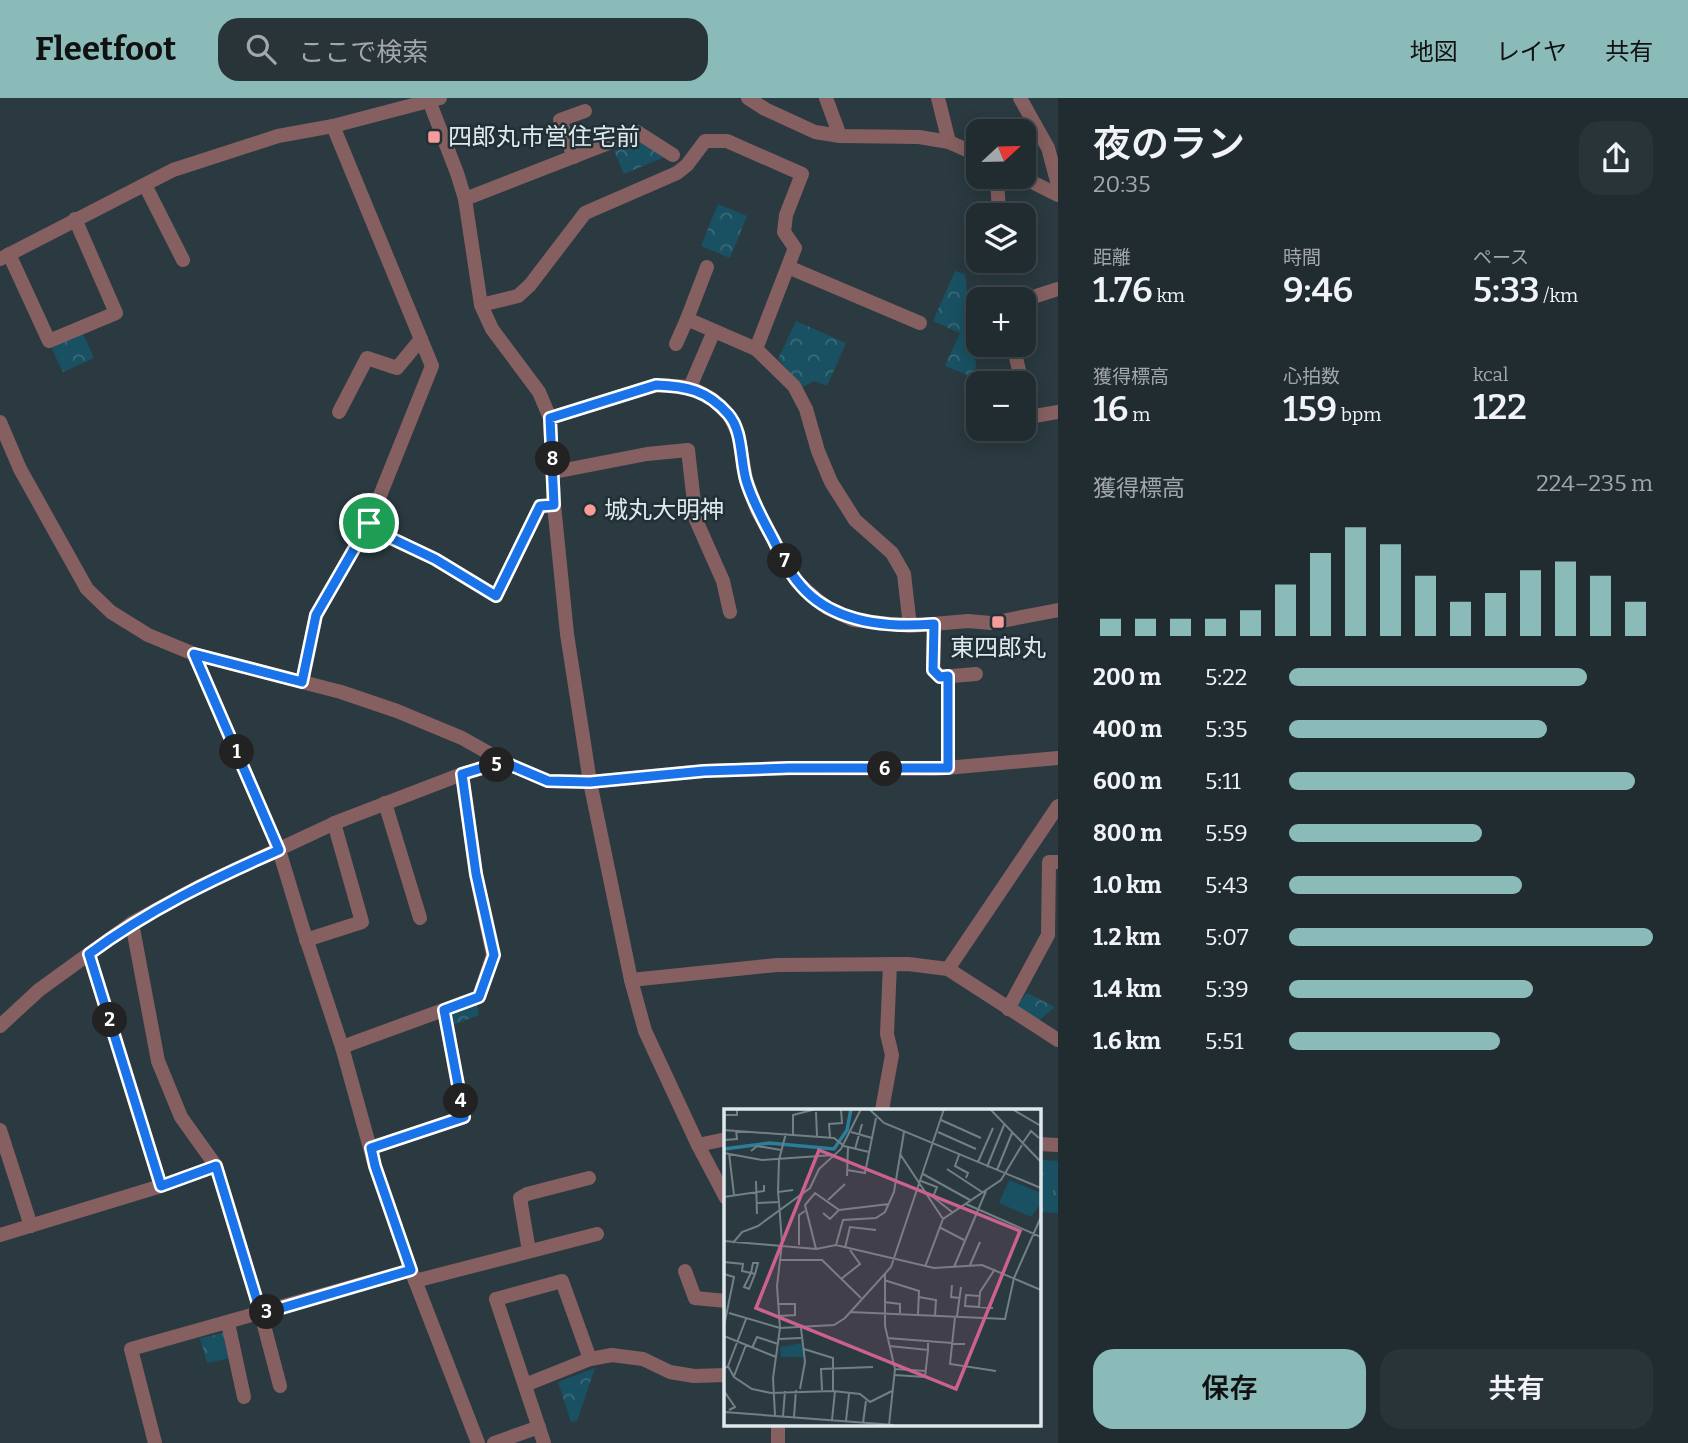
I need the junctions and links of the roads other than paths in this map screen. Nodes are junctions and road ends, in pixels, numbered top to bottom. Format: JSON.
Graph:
{"nodes":[{"id":1,"x":748,"y":98,"type":"edge"},
{"id":2,"x":826,"y":98,"type":"edge"},
{"id":3,"x":938,"y":98,"type":"edge"},
{"id":4,"x":1020,"y":98,"type":"edge"},
{"id":5,"x":432,"y":99,"type":"edge"},
{"id":6,"x":585,"y":111,"type":"dead end"},
{"id":7,"x":333,"y":126,"type":"junction"},
{"id":8,"x":840,"y":136,"type":"junction"},
{"id":9,"x":949,"y":142,"type":"junction"},
{"id":10,"x":966,"y":150,"type":"edge"},
{"id":11,"x":673,"y":155,"type":"dead end"},
{"id":12,"x":574,"y":158,"type":"junction"},
{"id":13,"x":1036,"y":184,"type":"edge"},
{"id":14,"x":145,"y":185,"type":"junction"},
{"id":15,"x":1058,"y":185,"type":"edge"},
{"id":16,"x":1058,"y":194,"type":"edge"},
{"id":17,"x":465,"y":198,"type":"junction"},
{"id":18,"x":75,"y":219,"type":"junction"},
{"id":19,"x":5,"y":257,"type":"edge"},
{"id":20,"x":183,"y":260,"type":"dead end"},
{"id":21,"x":707,"y":267,"type":"dead end"},
{"id":22,"x":788,"y":267,"type":"junction"},
{"id":23,"x":1058,"y":289,"type":"edge"},
{"id":24,"x":1036,"y":296,"type":"edge"},
{"id":25,"x":481,"y":305,"type":"junction"},
{"id":26,"x":687,"y":319,"type":"junction"},
{"id":27,"x":920,"y":323,"type":"dead end"},
{"id":28,"x":714,"y":331,"type":"junction"},
{"id":29,"x":421,"y":340,"type":"junction"},
{"id":30,"x":676,"y":344,"type":"dead end"},
{"id":31,"x":756,"y":349,"type":"junction"},
{"id":32,"x":690,"y":387,"type":"junction"},
{"id":33,"x":339,"y":412,"type":"dead end"},
{"id":34,"x":1058,"y":412,"type":"edge"},
{"id":35,"x":1036,"y":416,"type":"edge"},
{"id":36,"x":550,"y":418,"type":"junction"},
{"id":37,"x":0,"y":422,"type":"edge"},
{"id":38,"x":554,"y":472,"type":"junction"},
{"id":39,"x":554,"y":505,"type":"junction"},
{"id":40,"x":369,"y":523,"type":"junction"},
{"id":41,"x":1058,"y":610,"type":"edge"},
{"id":42,"x":730,"y":612,"type":"dead end"},
{"id":43,"x":934,"y":624,"type":"junction"},
{"id":44,"x":910,"y":626,"type":"junction"},
{"id":45,"x":194,"y":654,"type":"junction"},
{"id":46,"x":976,"y":674,"type":"dead end"},
{"id":47,"x":948,"y":676,"type":"junction"},
{"id":48,"x":302,"y":682,"type":"junction"},
{"id":49,"x":1058,"y":758,"type":"edge"},
{"id":50,"x":508,"y":764,"type":"junction"},
{"id":51,"x":948,"y":768,"type":"junction"},
{"id":52,"x":462,"y":774,"type":"junction"},
{"id":53,"x":590,"y":782,"type":"junction"},
{"id":54,"x":384,"y":803,"type":"junction"},
{"id":55,"x":1058,"y":806,"type":"edge"},
{"id":56,"x":334,"y":823,"type":"junction"},
{"id":57,"x":279,"y":850,"type":"junction"},
{"id":58,"x":1058,"y":862,"type":"edge"},
{"id":59,"x":420,"y":918,"type":"dead end"},
{"id":60,"x":132,"y":923,"type":"junction"},
{"id":61,"x":306,"y":940,"type":"junction"},
{"id":62,"x":89,"y":954,"type":"junction"},
{"id":63,"x":890,"y":964,"type":"junction"},
{"id":64,"x":948,"y":969,"type":"junction"},
{"id":65,"x":631,"y":980,"type":"junction"},
{"id":66,"x":1008,"y":1009,"type":"junction"},
{"id":67,"x":444,"y":1010,"type":"junction"},
{"id":68,"x":0,"y":1026,"type":"edge"},
{"id":69,"x":1058,"y":1040,"type":"edge"},
{"id":70,"x":342,"y":1047,"type":"junction"},
{"id":71,"x":882,"y":1109,"type":"edge"},
{"id":72,"x":0,"y":1130,"type":"edge"},
{"id":73,"x":724,"y":1139,"type":"edge"},
{"id":74,"x":1040,"y":1144,"type":"edge"},
{"id":75,"x":698,"y":1145,"type":"junction"},
{"id":76,"x":1058,"y":1145,"type":"edge"},
{"id":77,"x":371,"y":1148,"type":"junction"},
{"id":78,"x":216,"y":1166,"type":"junction"},
{"id":79,"x":589,"y":1178,"type":"dead end"},
{"id":80,"x":161,"y":1186,"type":"junction"},
{"id":81,"x":724,"y":1194,"type":"edge"},
{"id":82,"x":31,"y":1226,"type":"junction"},
{"id":83,"x":597,"y":1234,"type":"dead end"},
{"id":84,"x":0,"y":1235,"type":"edge"},
{"id":85,"x":529,"y":1251,"type":"junction"},
{"id":86,"x":685,"y":1271,"type":"dead end"},
{"id":87,"x":413,"y":1276,"type":"junction"},
{"id":88,"x":724,"y":1301,"type":"edge"},
{"id":89,"x":261,"y":1314,"type":"junction"},
{"id":90,"x":228,"y":1323,"type":"junction"},
{"id":91,"x":590,"y":1359,"type":"junction"},
{"id":92,"x":724,"y":1375,"type":"edge"},
{"id":93,"x":525,"y":1385,"type":"junction"},
{"id":94,"x":280,"y":1386,"type":"dead end"},
{"id":95,"x":244,"y":1398,"type":"dead end"},
{"id":96,"x":539,"y":1427,"type":"junction"},
{"id":97,"x":155,"y":1443,"type":"edge"},
{"id":98,"x":478,"y":1443,"type":"edge"},
{"id":99,"x":494,"y":1443,"type":"edge"},
{"id":100,"x":544,"y":1443,"type":"edge"}],
"edges":[{"from":1,"to":8,"type":"street"},
{"from":2,"to":8,"type":"street"},
{"from":3,"to":9,"type":"street"},
{"from":4,"to":15,"type":"street"},
{"from":5,"to":7,"type":"street"},
{"from":5,"to":17,"type":"street"},
{"from":6,"to":12,"type":"street"},
{"from":7,"to":14,"type":"street"},
{"from":7,"to":29,"type":"street"},
{"from":8,"to":9,"type":"street"},
{"from":9,"to":10,"type":"street"},
{"from":11,"to":12,"type":"street"},
{"from":12,"to":17,"type":"street"},
{"from":13,"to":16,"type":"street"},
{"from":14,"to":18,"type":"street"},
{"from":14,"to":20,"type":"street"},
{"from":17,"to":25,"type":"street"},
{"from":18,"to":19,"type":"street"},
{"from":18,"to":19,"type":"street"},
{"from":21,"to":26,"type":"street"},
{"from":22,"to":25,"type":"street"},
{"from":22,"to":27,"type":"street"},
{"from":22,"to":31,"type":"street"},
{"from":23,"to":24,"type":"street"},
{"from":25,"to":36,"type":"street"},
{"from":26,"to":28,"type":"street"},
{"from":26,"to":30,"type":"street"},
{"from":28,"to":31,"type":"street"},
{"from":28,"to":32,"type":"street"},
{"from":29,"to":33,"type":"street"},
{"from":29,"to":40,"type":"street"},
{"from":31,"to":44,"type":"street"},
{"from":32,"to":36,"type":"street"},
{"from":32,"to":44,"type":"street"},
{"from":34,"to":35,"type":"street"},
{"from":36,"to":38,"type":"street"},
{"from":37,"to":45,"type":"street"},
{"from":38,"to":39,"type":"street"},
{"from":38,"to":42,"type":"street"},
{"from":39,"to":40,"type":"street"},
{"from":39,"to":53,"type":"street"},
{"from":40,"to":48,"type":"street"},
{"from":41,"to":43,"type":"street"},
{"from":43,"to":44,"type":"street"},
{"from":43,"to":47,"type":"street"},
{"from":45,"to":48,"type":"street"},
{"from":45,"to":57,"type":"street"},
{"from":46,"to":47,"type":"street"},
{"from":47,"to":51,"type":"street"},
{"from":48,"to":50,"type":"street"},
{"from":49,"to":51,"type":"street"},
{"from":50,"to":52,"type":"street"},
{"from":50,"to":53,"type":"street"},
{"from":51,"to":53,"type":"street"},
{"from":52,"to":54,"type":"street"},
{"from":52,"to":67,"type":"street"},
{"from":53,"to":65,"type":"street"},
{"from":54,"to":56,"type":"street"},
{"from":54,"to":59,"type":"street"},
{"from":55,"to":64,"type":"street"},
{"from":56,"to":57,"type":"street"},
{"from":56,"to":61,"type":"street"},
{"from":57,"to":60,"type":"street"},
{"from":57,"to":61,"type":"street"},
{"from":58,"to":66,"type":"street"},
{"from":60,"to":62,"type":"street"},
{"from":60,"to":78,"type":"street"},
{"from":61,"to":70,"type":"street"},
{"from":62,"to":68,"type":"street"},
{"from":62,"to":80,"type":"street"},
{"from":63,"to":64,"type":"street"},
{"from":63,"to":65,"type":"street"},
{"from":63,"to":71,"type":"street"},
{"from":64,"to":66,"type":"street"},
{"from":65,"to":75,"type":"street"},
{"from":66,"to":69,"type":"street"},
{"from":67,"to":70,"type":"street"},
{"from":67,"to":77,"type":"street"},
{"from":70,"to":77,"type":"street"},
{"from":72,"to":82,"type":"street"},
{"from":73,"to":75,"type":"street"},
{"from":74,"to":76,"type":"street"},
{"from":75,"to":81,"type":"street"},
{"from":77,"to":87,"type":"street"},
{"from":78,"to":80,"type":"street"},
{"from":78,"to":89,"type":"street"},
{"from":79,"to":85,"type":"street"},
{"from":80,"to":82,"type":"street"},
{"from":82,"to":84,"type":"street"},
{"from":83,"to":85,"type":"street"},
{"from":85,"to":87,"type":"street"},
{"from":86,"to":88,"type":"street"},
{"from":87,"to":89,"type":"street"},
{"from":87,"to":98,"type":"street"},
{"from":89,"to":90,"type":"street"},
{"from":89,"to":94,"type":"street"},
{"from":90,"to":95,"type":"street"},
{"from":90,"to":97,"type":"street"},
{"from":91,"to":92,"type":"street"},
{"from":91,"to":93,"type":"street"},
{"from":91,"to":93,"type":"street"},
{"from":93,"to":96,"type":"street"},
{"from":96,"to":99,"type":"street"},
{"from":96,"to":100,"type":"street"}]}
